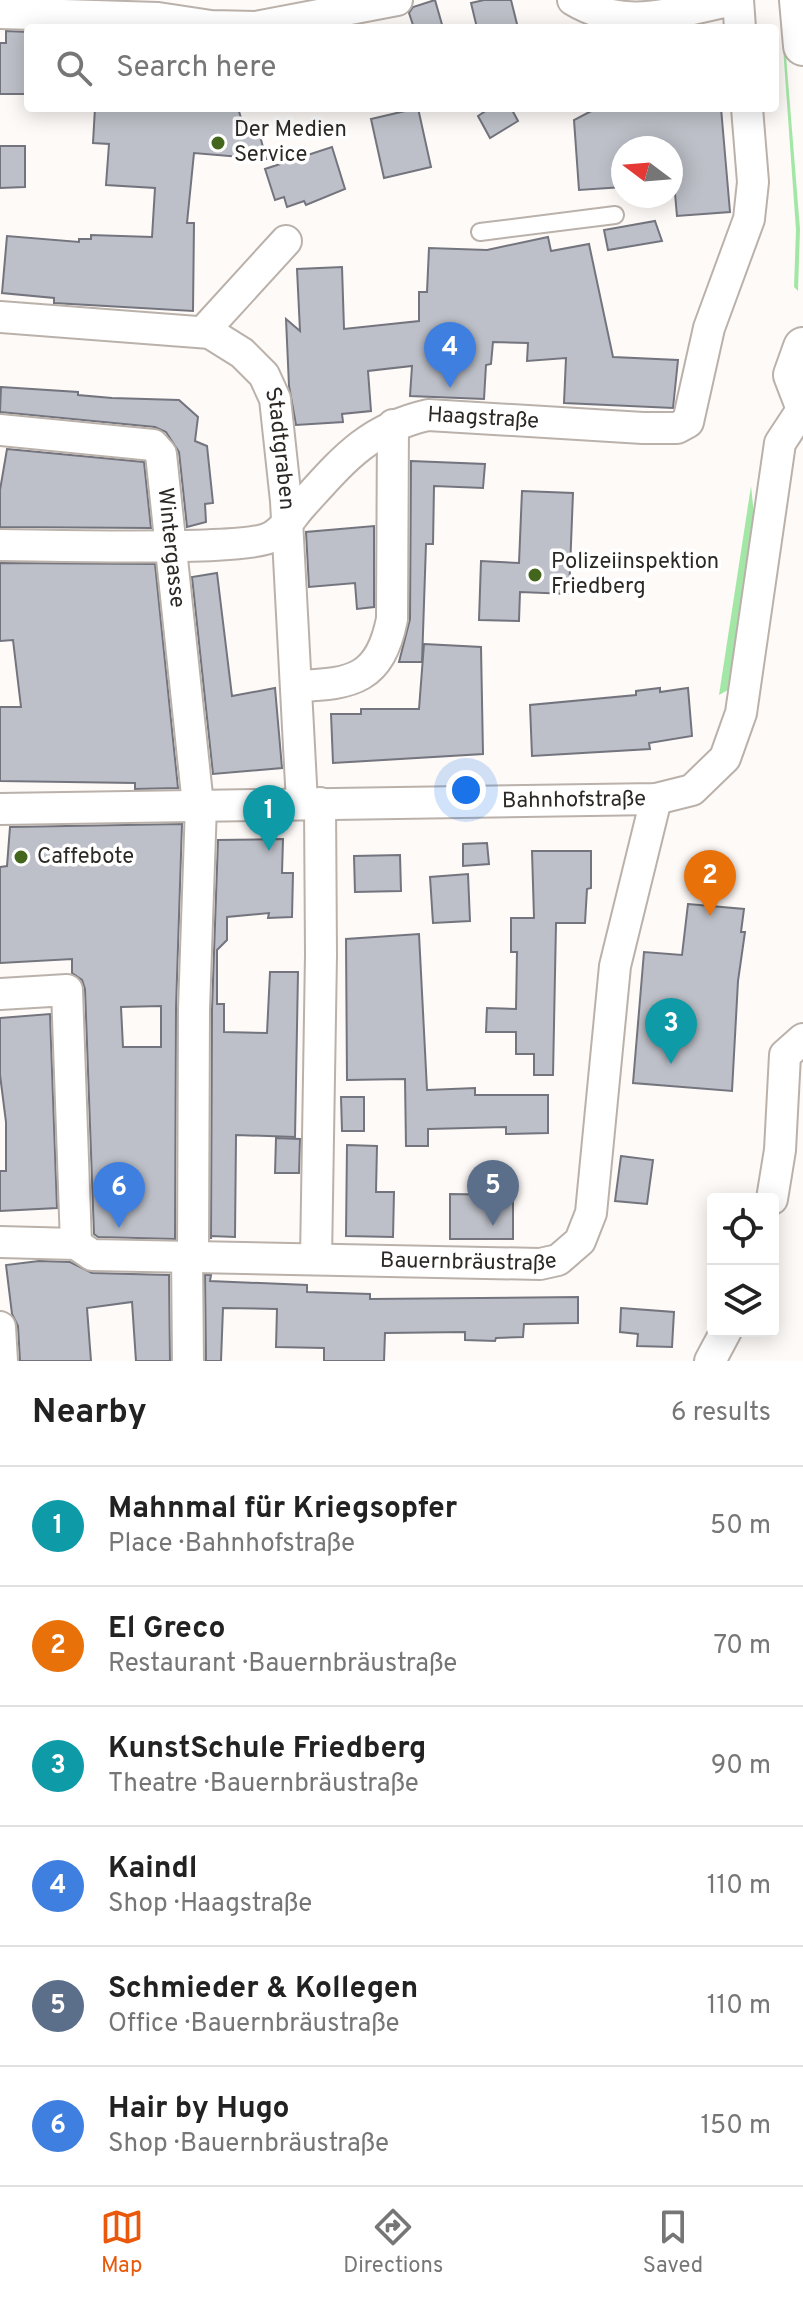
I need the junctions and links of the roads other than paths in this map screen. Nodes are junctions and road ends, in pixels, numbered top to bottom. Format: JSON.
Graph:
{"nodes":[{"id":1,"x":397,"y":0,"type":"edge"},
{"id":2,"x":573,"y":0,"type":"edge"},
{"id":3,"x":736,"y":0,"type":"edge"},
{"id":4,"x":800,"y":1,"type":"edge"},
{"id":5,"x":157,"y":9,"type":"edge"},
{"id":6,"x":0,"y":13,"type":"edge"},
{"id":7,"x":616,"y":16,"type":"edge"},
{"id":8,"x":205,"y":24,"type":"edge"},
{"id":9,"x":272,"y":24,"type":"edge"},
{"id":10,"x":739,"y":24,"type":"edge"},
{"id":11,"x":803,"y":46,"type":"edge"},
{"id":12,"x":747,"y":112,"type":"edge"},
{"id":13,"x":615,"y":215,"type":"dead end"},
{"id":14,"x":480,"y":232,"type":"dead end"},
{"id":15,"x":286,"y":241,"type":"dead end"},
{"id":16,"x":0,"y":317,"type":"edge"},
{"id":17,"x":203,"y":332,"type":"junction"},
{"id":18,"x":803,"y":347,"type":"edge"},
{"id":19,"x":803,"y":401,"type":"edge"},
{"id":20,"x":803,"y":408,"type":"edge"},
{"id":21,"x":393,"y":425,"type":"junction"},
{"id":22,"x":0,"y":430,"type":"edge"},
{"id":23,"x":286,"y":527,"type":"junction"},
{"id":24,"x":0,"y":545,"type":"edge"},
{"id":25,"x":169,"y":546,"type":"junction"},
{"id":26,"x":298,"y":686,"type":"junction"},
{"id":27,"x":656,"y":799,"type":"junction"},
{"id":28,"x":311,"y":803,"type":"junction"},
{"id":29,"x":199,"y":805,"type":"junction"},
{"id":30,"x":0,"y":809,"type":"edge"},
{"id":31,"x":0,"y":994,"type":"edge"},
{"id":32,"x":803,"y":1039,"type":"edge"},
{"id":33,"x":773,"y":1193,"type":"edge"},
{"id":34,"x":0,"y":1242,"type":"edge"},
{"id":35,"x":76,"y":1244,"type":"junction"},
{"id":36,"x":190,"y":1255,"type":"junction"},
{"id":37,"x":316,"y":1259,"type":"junction"},
{"id":38,"x":0,"y":1327,"type":"edge"},
{"id":39,"x":723,"y":1337,"type":"edge"},
{"id":40,"x":2,"y":1361,"type":"edge"},
{"id":41,"x":188,"y":1361,"type":"edge"},
{"id":42,"x":710,"y":1361,"type":"edge"}],
"edges":[{"from":1,"to":9,"type":"street"},
{"from":2,"to":7,"type":"street"},
{"from":3,"to":7,"type":"street"},
{"from":3,"to":10,"type":"street"},
{"from":4,"to":11,"type":"street"},
{"from":5,"to":6,"type":"street"},
{"from":5,"to":8,"type":"street"},
{"from":12,"to":21,"type":"street","name":"Haagstraße"},
{"from":13,"to":14,"type":"lane"},
{"from":15,"to":17,"type":"street"},
{"from":16,"to":17,"type":"street","name":"Stadtgraben"},
{"from":17,"to":23,"type":"street","name":"Stadtgraben"},
{"from":18,"to":19,"type":"street"},
{"from":20,"to":27,"type":"street","name":"Bahnhofstraße"},
{"from":21,"to":23,"type":"street","name":"Haagstraße"},
{"from":21,"to":26,"type":"street"},
{"from":22,"to":25,"type":"street","name":"Wintergasse"},
{"from":23,"to":25,"type":"street","name":"Haagstraße"},
{"from":23,"to":26,"type":"street","name":"Stadtgraben"},
{"from":24,"to":25,"type":"street","name":"Haagstraße"},
{"from":25,"to":29,"type":"street","name":"Wintergasse"},
{"from":26,"to":28,"type":"street","name":"Stadtgraben"},
{"from":27,"to":28,"type":"street","name":"Bahnhofstraße"},
{"from":27,"to":37,"type":"street","name":"Bauernbräustraße"},
{"from":28,"to":29,"type":"street","name":"Bahnhofstraße"},
{"from":28,"to":37,"type":"street","name":"Stadtgraben"},
{"from":29,"to":30,"type":"street","name":"Bahnhofstraße"},
{"from":29,"to":36,"type":"street","name":"Wintergasse"},
{"from":31,"to":35,"type":"street"},
{"from":32,"to":33,"type":"street"},
{"from":34,"to":35,"type":"street","name":"Bauernbräustraße"},
{"from":35,"to":36,"type":"street","name":"Bauernbräustraße"},
{"from":36,"to":37,"type":"street","name":"Bauernbräustraße"},
{"from":36,"to":41,"type":"street","name":"Wintergasse"},
{"from":38,"to":40,"type":"street"},
{"from":39,"to":42,"type":"street"}]}
